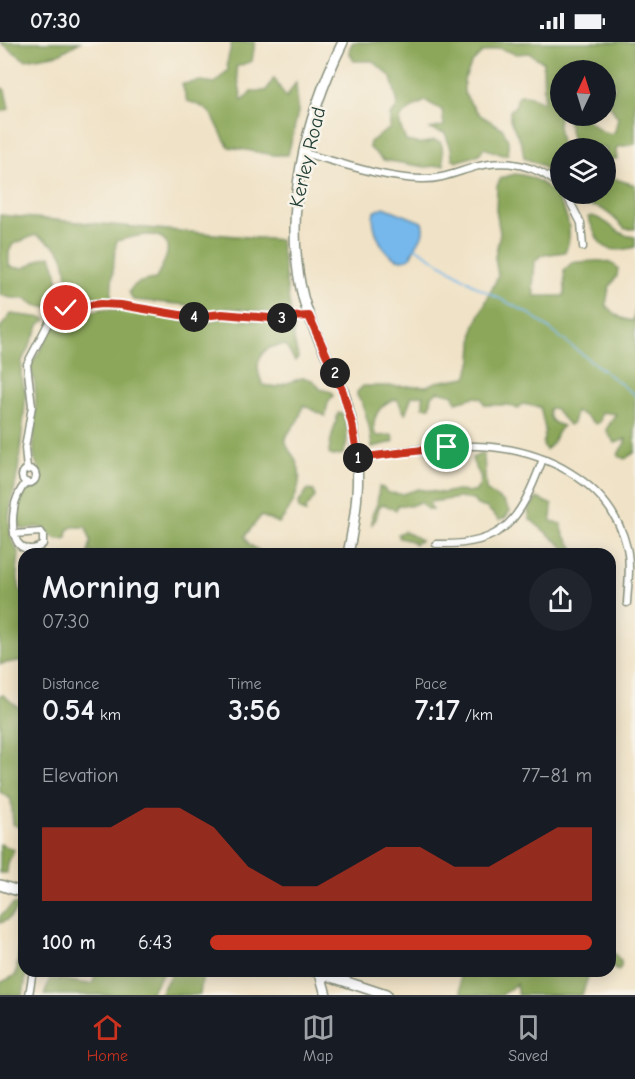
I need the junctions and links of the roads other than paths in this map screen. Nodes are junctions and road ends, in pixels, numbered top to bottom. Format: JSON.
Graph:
{"nodes":[{"id":1,"x":343,"y":42,"type":"edge"},
{"id":2,"x":304,"y":153,"type":"junction"},
{"id":3,"x":550,"y":180,"type":"edge"},
{"id":4,"x":571,"y":204,"type":"edge"},
{"id":5,"x":583,"y":247,"type":"dead end"},
{"id":6,"x":309,"y":316,"type":"junction"},
{"id":7,"x":358,"y":458,"type":"junction"},
{"id":8,"x":543,"y":459,"type":"junction"},
{"id":9,"x":27,"y":470,"type":"junction"},
{"id":10,"x":26,"y":482,"type":"junction"},
{"id":11,"x":14,"y":534,"type":"junction"},
{"id":12,"x":436,"y":544,"type":"dead end"},
{"id":13,"x":23,"y":548,"type":"edge"},
{"id":14,"x":36,"y":548,"type":"edge"},
{"id":15,"x":349,"y":548,"type":"edge"},
{"id":16,"x":631,"y":550,"type":"edge"},
{"id":17,"x":627,"y":603,"type":"dead end"},
{"id":18,"x":0,"y":885,"type":"edge"},
{"id":19,"x":18,"y":891,"type":"edge"},
{"id":20,"x":32,"y":977,"type":"edge"},
{"id":21,"x":318,"y":977,"type":"edge"},
{"id":22,"x":334,"y":977,"type":"edge"},
{"id":23,"x":28,"y":995,"type":"edge"},
{"id":24,"x":326,"y":995,"type":"edge"},
{"id":25,"x":386,"y":995,"type":"edge"}],
"edges":[{"from":1,"to":2,"type":"street","name":"Kerley Road"},
{"from":2,"to":3,"type":"street"},
{"from":2,"to":6,"type":"street","name":"Kerley Road"},
{"from":4,"to":5,"type":"street"},
{"from":6,"to":7,"type":"street","name":"Kerley Road"},
{"from":6,"to":9,"type":"street"},
{"from":7,"to":8,"type":"street"},
{"from":7,"to":15,"type":"street","name":"Kerley Road"},
{"from":8,"to":12,"type":"street"},
{"from":8,"to":16,"type":"street"},
{"from":9,"to":10,"type":"street"},
{"from":9,"to":10,"type":"street"},
{"from":10,"to":11,"type":"street"},
{"from":11,"to":13,"type":"street"},
{"from":11,"to":14,"type":"street"},
{"from":16,"to":17,"type":"street"},
{"from":18,"to":19,"type":"street"},
{"from":20,"to":23,"type":"street"},
{"from":21,"to":24,"type":"street"},
{"from":22,"to":25,"type":"street"}]}
